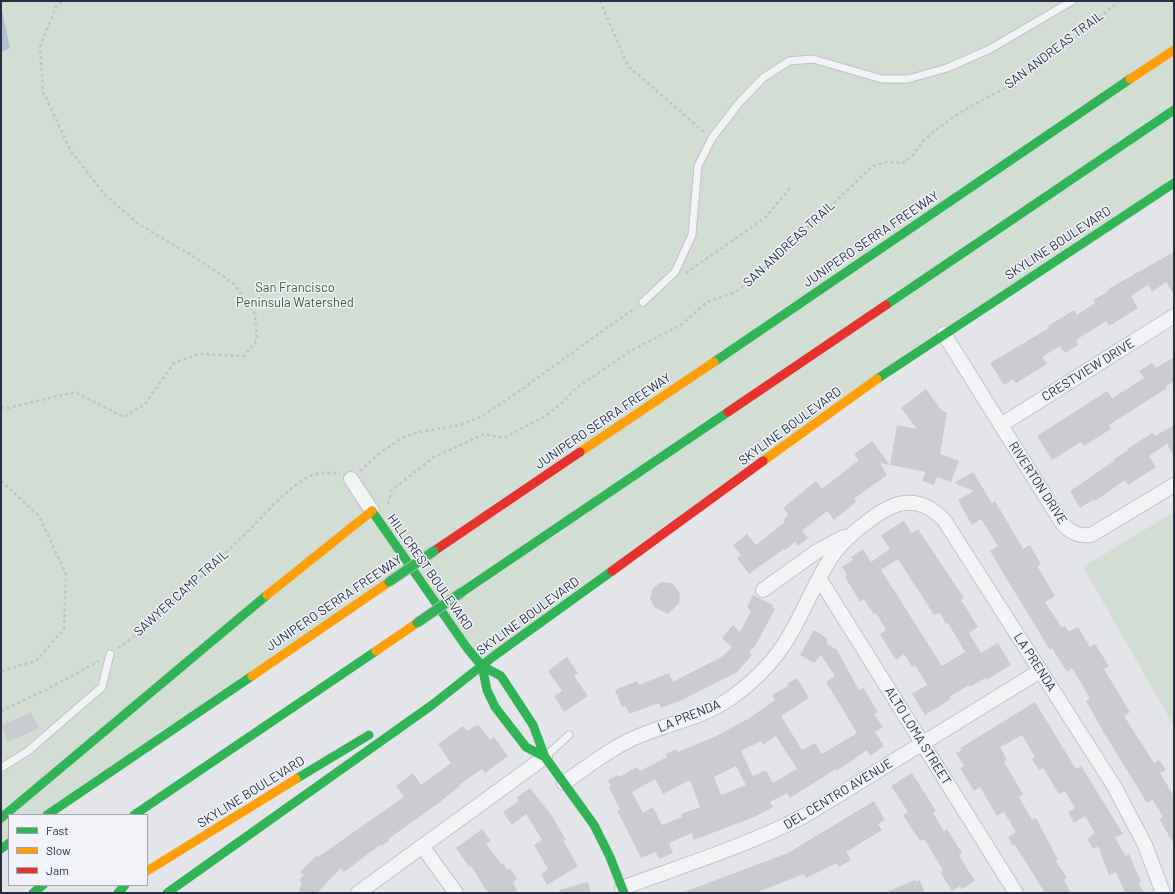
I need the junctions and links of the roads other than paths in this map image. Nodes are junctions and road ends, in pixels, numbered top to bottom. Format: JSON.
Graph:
{"nodes":[{"id":1,"x":1072,"y":1,"type":"edge"},
{"id":2,"x":1174,"y":50,"type":"edge"},
{"id":3,"x":1174,"y":110,"type":"edge"},
{"id":4,"x":1174,"y":183,"type":"edge"},
{"id":5,"x":643,"y":302,"type":"road end"},
{"id":6,"x":1174,"y":316,"type":"edge"},
{"id":7,"x":944,"y":334,"type":"junction"},
{"id":8,"x":1001,"y":425,"type":"junction"},
{"id":9,"x":351,"y":480,"type":"road end"},
{"id":10,"x":1174,"y":485,"type":"edge"},
{"id":11,"x":372,"y":511,"type":"junction"},
{"id":12,"x":860,"y":528,"type":"junction"},
{"id":13,"x":819,"y":578,"type":"junction"},
{"id":14,"x":763,"y":590,"type":"dead end"},
{"id":15,"x":110,"y":654,"type":"road end"},
{"id":16,"x":482,"y":666,"type":"junction"},
{"id":17,"x":1040,"y":671,"type":"junction"},
{"id":18,"x":432,"y":705,"type":"junction"},
{"id":19,"x":404,"y":713,"type":"dead end"},
{"id":20,"x":377,"y":730,"type":"dead end"},
{"id":21,"x":569,"y":735,"type":"dead end"},
{"id":22,"x":922,"y":743,"type":"junction"},
{"id":23,"x":545,"y":757,"type":"junction"},
{"id":24,"x":1,"y":768,"type":"edge"},
{"id":25,"x":564,"y":783,"type":"junction"},
{"id":26,"x":48,"y":814,"type":"edge"},
{"id":27,"x":135,"y":814,"type":"edge"},
{"id":28,"x":1,"y":818,"type":"edge"},
{"id":29,"x":422,"y":846,"type":"junction"},
{"id":30,"x":148,"y":870,"type":"edge"},
{"id":31,"x":42,"y":886,"type":"edge"},
{"id":32,"x":623,"y":891,"type":"edge"},
{"id":33,"x":33,"y":893,"type":"edge"},
{"id":34,"x":167,"y":893,"type":"edge"},
{"id":35,"x":358,"y":893,"type":"edge"},
{"id":36,"x":456,"y":893,"type":"edge"},
{"id":37,"x":1016,"y":893,"type":"edge"},
{"id":38,"x":1163,"y":893,"type":"edge"}],
"edges":[{"from":1,"to":5,"type":"lane"},
{"from":2,"to":26,"type":"main road","name":"JUNIPERO SERRA FREEWAY","bridge":true},
{"from":3,"to":27,"type":"main road","bridge":true},
{"from":4,"to":7,"type":"main road","name":"SKYLINE BOULEVARD"},
{"from":6,"to":8,"type":"street","name":"CRESTVIEW DRIVE"},
{"from":7,"to":8,"type":"street","name":"RIVERTON DRIVE"},
{"from":7,"to":16,"type":"main road","name":"SKYLINE BOULEVARD"},
{"from":8,"to":10,"type":"street","name":"RIVERTON DRIVE"},
{"from":9,"to":11,"type":"street"},
{"from":11,"to":16,"type":"main road","name":"HILLCREST BOULEVARD"},
{"from":11,"to":28,"type":"main road"},
{"from":12,"to":13,"type":"street","name":"LA PRENDA"},
{"from":12,"to":14,"type":"street","name":"LA PRENDA"},
{"from":12,"to":17,"type":"street","name":"LA PRENDA"},
{"from":13,"to":22,"type":"street","name":"ALTO LOMA STREET"},
{"from":13,"to":25,"type":"street","name":"LA PRENDA"},
{"from":15,"to":24,"type":"lane"},
{"from":16,"to":18,"type":"main road","name":"SKYLINE BOULEVARD"},
{"from":16,"to":23,"type":"main road","name":"HILLCREST BOULEVARD"},
{"from":16,"to":23,"type":"main road","name":"HILLCREST BOULEVARD"},
{"from":17,"to":22,"type":"street","name":"DEL CENTRO AVENUE"},
{"from":17,"to":38,"type":"street","name":"LA PRENDA"},
{"from":18,"to":19,"type":"main road","name":"SKYLINE BOULEVARD"},
{"from":18,"to":34,"type":"main road","name":"SKYLINE BOULEVARD"},
{"from":20,"to":30,"type":"main road","name":"SKYLINE BOULEVARD"},
{"from":21,"to":23,"type":"lane"},
{"from":22,"to":32,"type":"street","name":"DEL CENTRO AVENUE"},
{"from":22,"to":37,"type":"street","name":"ALTO LOMA STREET"},
{"from":23,"to":25,"type":"main road","name":"HILLCREST BOULEVARD"},
{"from":23,"to":29,"type":"street"},
{"from":25,"to":32,"type":"main road","name":"HILLCREST BOULEVARD"},
{"from":29,"to":35,"type":"street"},
{"from":29,"to":36,"type":"street"},
{"from":31,"to":33,"type":"main road"}]}
